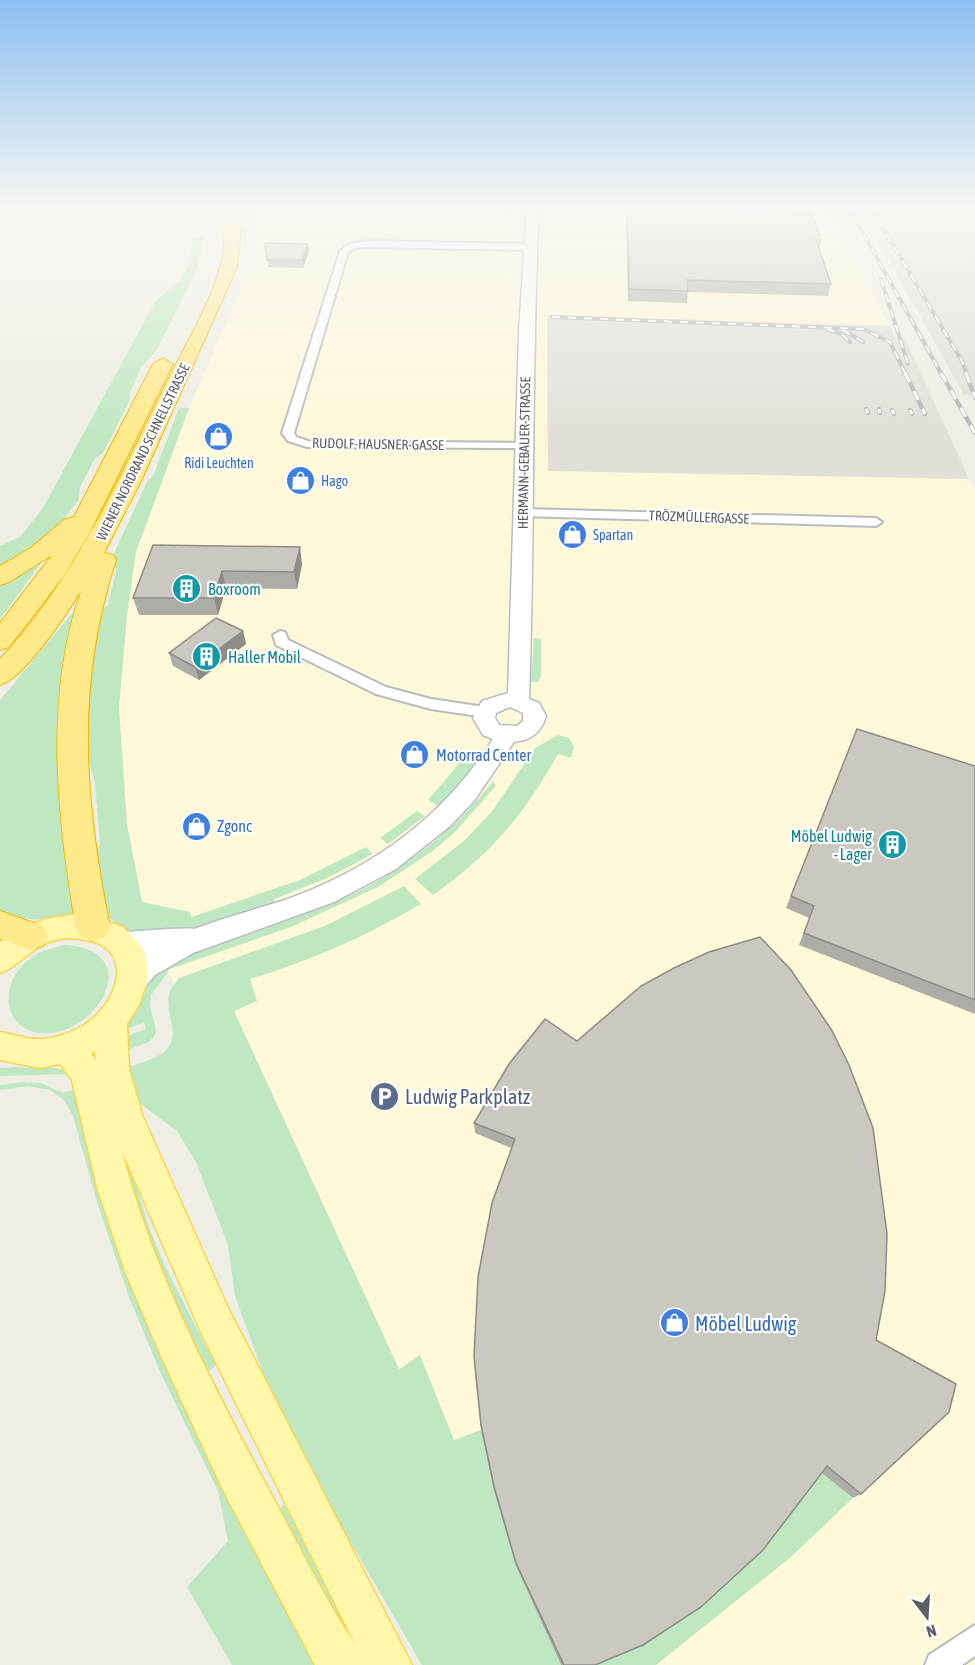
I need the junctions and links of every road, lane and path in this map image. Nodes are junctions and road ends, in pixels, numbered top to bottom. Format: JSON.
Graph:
{"nodes":[{"id":1,"x":221,"y":284,"type":"edge"},
{"id":2,"x":334,"y":284,"type":"edge"},
{"id":3,"x":528,"y":284,"type":"edge"},
{"id":4,"x":171,"y":346,"type":"dead end"},
{"id":5,"x":524,"y":446,"type":"junction"},
{"id":6,"x":90,"y":509,"type":"junction"},
{"id":7,"x":523,"y":513,"type":"junction"},
{"id":8,"x":876,"y":522,"type":"dead end"},
{"id":9,"x":102,"y":539,"type":"junction"},
{"id":10,"x":0,"y":577,"type":"edge"},
{"id":11,"x":280,"y":635,"type":"dead end"},
{"id":12,"x":0,"y":641,"type":"edge"},
{"id":13,"x":0,"y":676,"type":"edge"},
{"id":14,"x":518,"y":700,"type":"junction"},
{"id":15,"x":485,"y":712,"type":"junction"},
{"id":16,"x":507,"y":735,"type":"junction"},
{"id":17,"x":0,"y":925,"type":"edge"},
{"id":18,"x":93,"y":927,"type":"junction"},
{"id":19,"x":213,"y":933,"type":"junction"},
{"id":20,"x":31,"y":936,"type":"junction"},
{"id":21,"x":121,"y":942,"type":"junction"},
{"id":22,"x":0,"y":960,"type":"edge"},
{"id":23,"x":134,"y":980,"type":"junction"},
{"id":24,"x":111,"y":1023,"type":"junction"},
{"id":25,"x":0,"y":1046,"type":"edge"},
{"id":26,"x":69,"y":1050,"type":"junction"},
{"id":27,"x":975,"y":1639,"type":"edge"},
{"id":28,"x":342,"y":1665,"type":"edge"},
{"id":29,"x":389,"y":1665,"type":"edge"},
{"id":30,"x":939,"y":1665,"type":"edge"}],
"edges":[{"from":1,"to":9,"type":"highway","name":"WIENER NORDRAND SCHNELLSTRASSE"},
{"from":2,"to":5,"type":"street","name":"RUDOLF-HAUSNER-GASSE"},
{"from":3,"to":5,"type":"street","name":"HERMANN-GEBAUER-STRASSE"},
{"from":4,"to":6,"type":"highway","name":"WIENER NORDRAND SCHNELLSTRASSE"},
{"from":5,"to":7,"type":"street","name":"HERMANN-GEBAUER-STRASSE"},
{"from":6,"to":10,"type":"highway"},
{"from":6,"to":12,"type":"highway","name":"WIENER NORDRAND SCHNELLSTRASSE"},
{"from":7,"to":8,"type":"street","name":"TRÖZMÜLLERGASSE"},
{"from":7,"to":14,"type":"street","name":"HERMANN-GEBAUER-STRASSE"},
{"from":9,"to":13,"type":"highway","name":"WIENER NORDRAND SCHNELLSTRASSE"},
{"from":9,"to":18,"type":"highway"},
{"from":11,"to":15,"type":"street"},
{"from":14,"to":15,"type":"street"},
{"from":14,"to":16,"type":"street"},
{"from":15,"to":16,"type":"street"},
{"from":16,"to":19,"type":"street"},
{"from":17,"to":20,"type":"highway"},
{"from":18,"to":20,"type":"main road"},
{"from":18,"to":21,"type":"main road"},
{"from":19,"to":21,"type":"street"},
{"from":19,"to":23,"type":"street"},
{"from":20,"to":22,"type":"main road"},
{"from":21,"to":23,"type":"main road"},
{"from":23,"to":24,"type":"main road"},
{"from":24,"to":26,"type":"main road"},
{"from":24,"to":29,"type":"main road"},
{"from":25,"to":26,"type":"main road"},
{"from":26,"to":28,"type":"main road"},
{"from":27,"to":30,"type":"street"}]}
